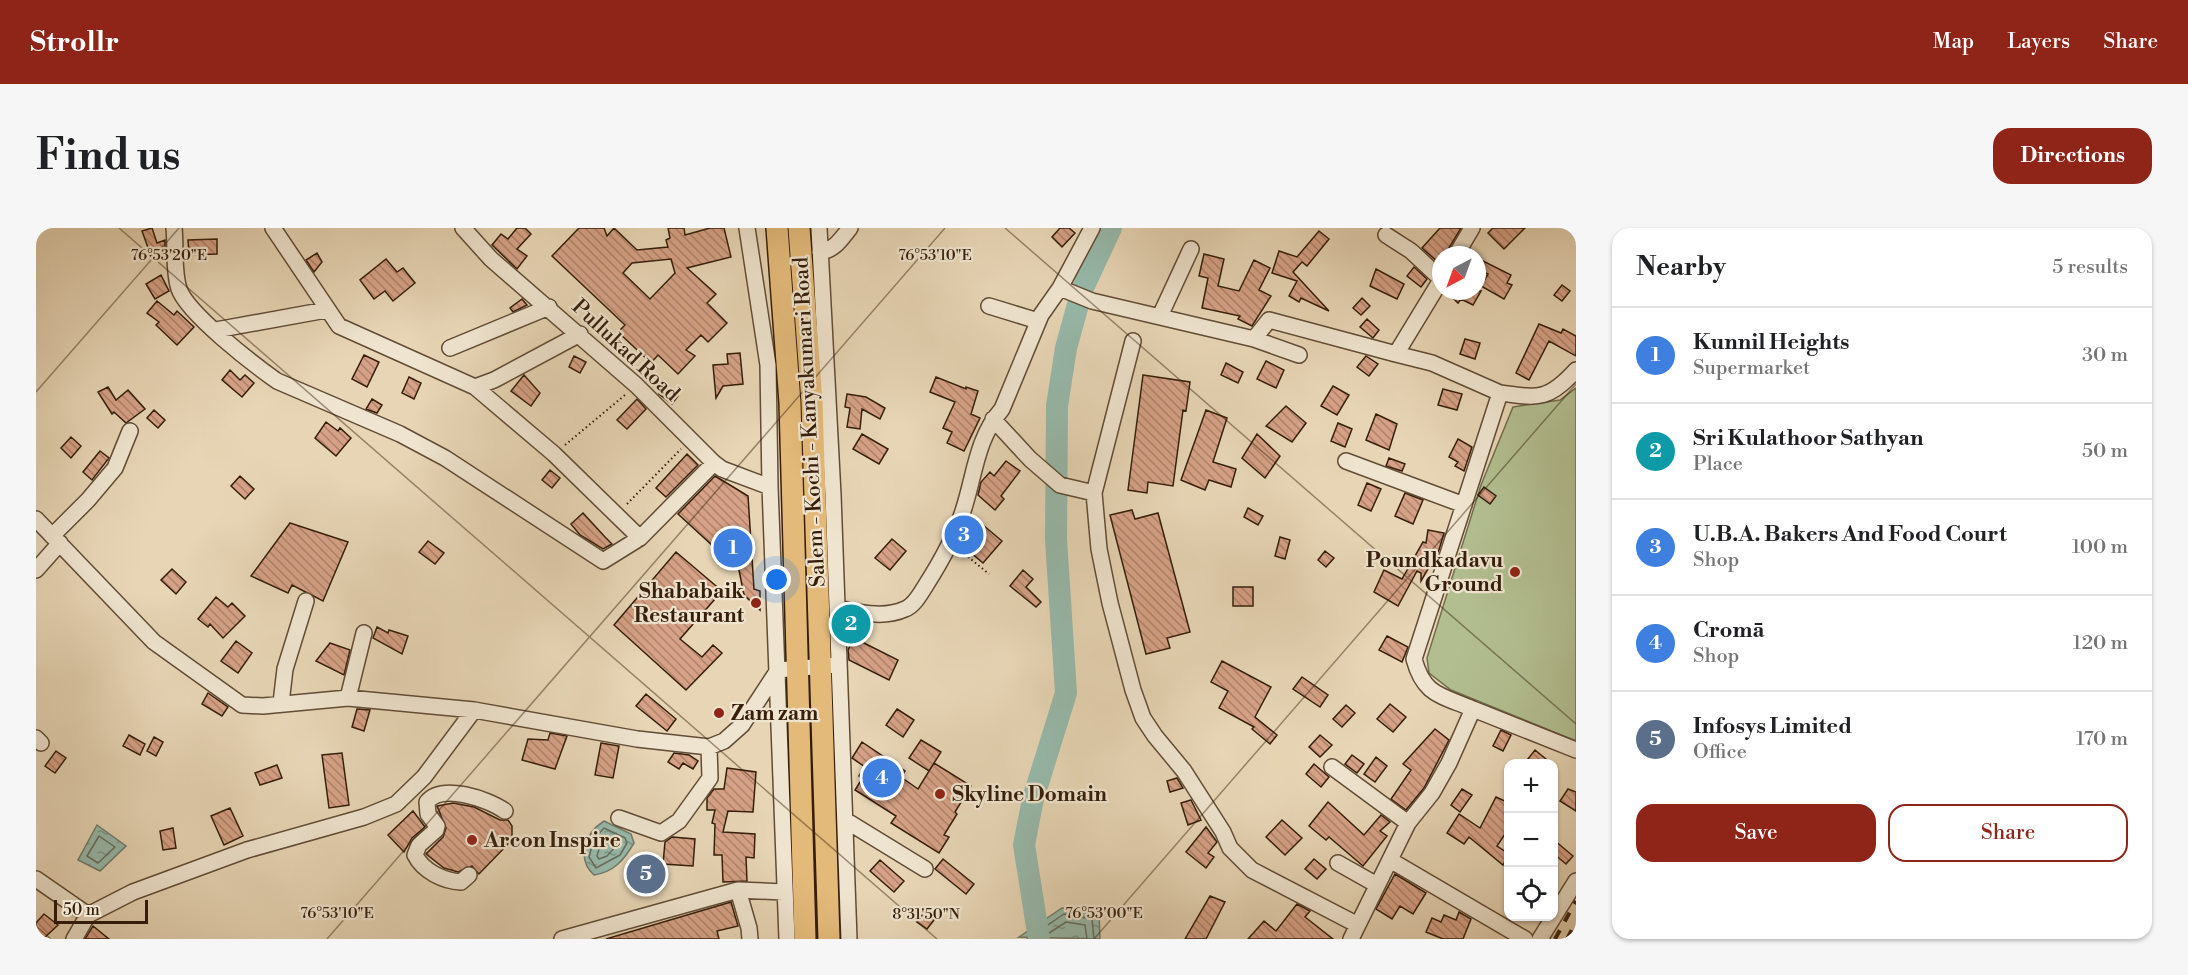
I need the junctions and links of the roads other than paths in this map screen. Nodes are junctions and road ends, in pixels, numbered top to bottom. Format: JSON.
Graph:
{"nodes":[{"id":1,"x":174,"y":228,"type":"edge"},
{"id":2,"x":273,"y":228,"type":"edge"},
{"id":3,"x":463,"y":228,"type":"edge"},
{"id":4,"x":747,"y":228,"type":"edge"},
{"id":5,"x":777,"y":228,"type":"edge"},
{"id":6,"x":799,"y":228,"type":"edge"},
{"id":7,"x":819,"y":228,"type":"edge"},
{"id":8,"x":850,"y":228,"type":"edge"},
{"id":9,"x":1092,"y":228,"type":"edge"},
{"id":10,"x":1472,"y":228,"type":"edge"},
{"id":11,"x":1386,"y":235,"type":"dead end"},
{"id":12,"x":1461,"y":246,"type":"edge"},
{"id":13,"x":1191,"y":249,"type":"dead end"},
{"id":14,"x":820,"y":252,"type":"junction"},
{"id":15,"x":1432,"y":271,"type":"edge"},
{"id":16,"x":1065,"y":290,"type":"junction"},
{"id":17,"x":1432,"y":294,"type":"edge"},
{"id":18,"x":988,"y":306,"type":"dead end"},
{"id":19,"x":549,"y":307,"type":"junction"},
{"id":20,"x":326,"y":310,"type":"junction"},
{"id":21,"x":1160,"y":316,"type":"junction"},
{"id":22,"x":1038,"y":321,"type":"junction"},
{"id":23,"x":216,"y":330,"type":"junction"},
{"id":24,"x":580,"y":334,"type":"junction"},
{"id":25,"x":1254,"y":339,"type":"junction"},
{"id":26,"x":1133,"y":341,"type":"dead end"},
{"id":27,"x":450,"y":348,"type":"dead end"},
{"id":28,"x":1396,"y":354,"type":"junction"},
{"id":29,"x":1299,"y":355,"type":"dead end"},
{"id":30,"x":1576,"y":370,"type":"edge"},
{"id":31,"x":475,"y":387,"type":"junction"},
{"id":32,"x":1500,"y":393,"type":"junction"},
{"id":33,"x":993,"y":419,"type":"junction"},
{"id":34,"x":130,"y":431,"type":"dead end"},
{"id":35,"x":1346,"y":461,"type":"dead end"},
{"id":36,"x":714,"y":463,"type":"junction"},
{"id":37,"x":770,"y":488,"type":"junction"},
{"id":38,"x":1094,"y":493,"type":"junction"},
{"id":39,"x":1464,"y":505,"type":"junction"},
{"id":40,"x":36,"y":519,"type":"edge"},
{"id":41,"x":640,"y":538,"type":"junction"},
{"id":42,"x":56,"y":539,"type":"junction"},
{"id":43,"x":36,"y":570,"type":"edge"},
{"id":44,"x":306,"y":601,"type":"dead end"},
{"id":45,"x":837,"y":608,"type":"junction"},
{"id":46,"x":364,"y":633,"type":"dead end"},
{"id":47,"x":829,"y":666,"type":"junction"},
{"id":48,"x":787,"y":669,"type":"junction"},
{"id":49,"x":348,"y":698,"type":"junction"},
{"id":50,"x":281,"y":703,"type":"junction"},
{"id":51,"x":1473,"y":709,"type":"junction"},
{"id":52,"x":474,"y":710,"type":"junction"},
{"id":53,"x":709,"y":747,"type":"junction"},
{"id":54,"x":1576,"y":750,"type":"edge"},
{"id":55,"x":1332,"y":767,"type":"dead end"},
{"id":56,"x":412,"y":788,"type":"junction"},
{"id":57,"x":427,"y":802,"type":"junction"},
{"id":58,"x":505,"y":811,"type":"dead end"},
{"id":59,"x":619,"y":818,"type":"dead end"},
{"id":60,"x":845,"y":820,"type":"junction"},
{"id":61,"x":1408,"y":824,"type":"junction"},
{"id":62,"x":1390,"y":860,"type":"junction"},
{"id":63,"x":1338,"y":863,"type":"dead end"},
{"id":64,"x":924,"y":869,"type":"dead end"},
{"id":65,"x":469,"y":875,"type":"dead end"},
{"id":66,"x":36,"y":879,"type":"edge"},
{"id":67,"x":1576,"y":881,"type":"edge"},
{"id":68,"x":1377,"y":885,"type":"junction"},
{"id":69,"x":738,"y":890,"type":"junction"},
{"id":70,"x":784,"y":892,"type":"junction"},
{"id":71,"x":88,"y":915,"type":"junction"},
{"id":72,"x":1353,"y":932,"type":"edge"},
{"id":73,"x":74,"y":939,"type":"edge"},
{"id":74,"x":562,"y":939,"type":"edge"},
{"id":75,"x":750,"y":939,"type":"edge"},
{"id":76,"x":787,"y":939,"type":"edge"},
{"id":77,"x":805,"y":939,"type":"edge"},
{"id":78,"x":829,"y":939,"type":"edge"},
{"id":79,"x":849,"y":939,"type":"edge"},
{"id":80,"x":1525,"y":939,"type":"edge"},
{"id":81,"x":1540,"y":939,"type":"edge"}],
"edges":[{"from":1,"to":23,"type":"street"},
{"from":2,"to":20,"type":"street"},
{"from":3,"to":19,"type":"street","name":"Pullukad Road"},
{"from":4,"to":37,"type":"street"},
{"from":5,"to":48,"type":"highway","name":"Salem - Kochi - Kanyakumari Road"},
{"from":6,"to":47,"type":"highway","name":"Salem - Kochi - Kanyakumari Road"},
{"from":7,"to":14,"type":"street"},
{"from":8,"to":14,"type":"street"},
{"from":9,"to":16,"type":"street"},
{"from":10,"to":12,"type":"street"},
{"from":11,"to":15,"type":"street"},
{"from":13,"to":21,"type":"street"},
{"from":14,"to":45,"type":"street"},
{"from":16,"to":21,"type":"street"},
{"from":16,"to":22,"type":"street"},
{"from":17,"to":28,"type":"street"},
{"from":18,"to":22,"type":"street"},
{"from":19,"to":24,"type":"street","name":"Pullukad Road"},
{"from":19,"to":27,"type":"street"},
{"from":20,"to":23,"type":"street"},
{"from":20,"to":31,"type":"street"},
{"from":21,"to":25,"type":"street"},
{"from":22,"to":33,"type":"street"},
{"from":23,"to":41,"type":"street"},
{"from":24,"to":31,"type":"street"},
{"from":24,"to":36,"type":"street","name":"Pullukad Road"},
{"from":25,"to":28,"type":"street"},
{"from":25,"to":29,"type":"street"},
{"from":26,"to":38,"type":"street"},
{"from":28,"to":32,"type":"street"},
{"from":30,"to":32,"type":"street"},
{"from":31,"to":41,"type":"street"},
{"from":32,"to":39,"type":"street"},
{"from":33,"to":38,"type":"street"},
{"from":33,"to":45,"type":"street"},
{"from":34,"to":42,"type":"street"},
{"from":35,"to":39,"type":"street"},
{"from":36,"to":37,"type":"street","name":"Pullukad Road"},
{"from":36,"to":41,"type":"street"},
{"from":37,"to":48,"type":"street"},
{"from":38,"to":72,"type":"street"},
{"from":39,"to":51,"type":"street"},
{"from":40,"to":42,"type":"street"},
{"from":42,"to":43,"type":"street"},
{"from":42,"to":50,"type":"street"},
{"from":44,"to":50,"type":"street"},
{"from":45,"to":47,"type":"street"},
{"from":46,"to":49,"type":"street"},
{"from":47,"to":48,"type":"street"},
{"from":47,"to":60,"type":"street"},
{"from":47,"to":78,"type":"highway","name":"Salem - Kochi - Kanyakumari Road"},
{"from":48,"to":53,"type":"street"},
{"from":48,"to":70,"type":"street"},
{"from":48,"to":77,"type":"highway","name":"Salem - Kochi - Kanyakumari Road"},
{"from":49,"to":50,"type":"street"},
{"from":49,"to":52,"type":"street"},
{"from":51,"to":54,"type":"street"},
{"from":51,"to":61,"type":"street"},
{"from":52,"to":53,"type":"street"},
{"from":52,"to":56,"type":"street"},
{"from":53,"to":59,"type":"street"},
{"from":55,"to":61,"type":"street"},
{"from":56,"to":57,"type":"street"},
{"from":56,"to":71,"type":"street"},
{"from":57,"to":58,"type":"street"},
{"from":57,"to":65,"type":"street"},
{"from":60,"to":64,"type":"street"},
{"from":60,"to":79,"type":"street"},
{"from":61,"to":62,"type":"street"},
{"from":62,"to":68,"type":"street"},
{"from":62,"to":80,"type":"street"},
{"from":63,"to":68,"type":"street"},
{"from":66,"to":71,"type":"street"},
{"from":67,"to":81,"type":"street"},
{"from":68,"to":72,"type":"street"},
{"from":69,"to":70,"type":"street"},
{"from":69,"to":74,"type":"street"},
{"from":69,"to":75,"type":"street"},
{"from":70,"to":76,"type":"street"},
{"from":71,"to":73,"type":"street"}]}
